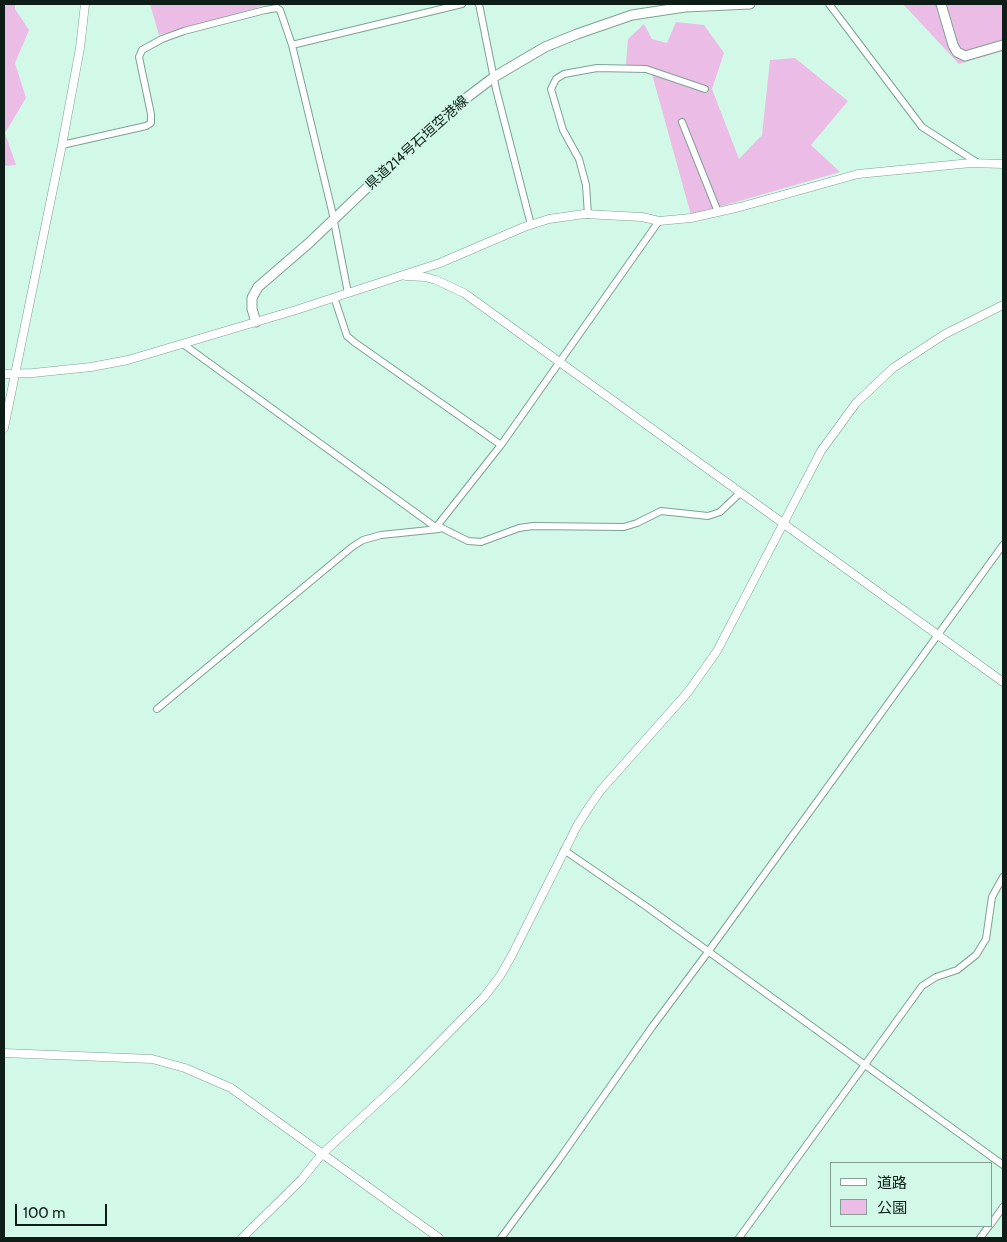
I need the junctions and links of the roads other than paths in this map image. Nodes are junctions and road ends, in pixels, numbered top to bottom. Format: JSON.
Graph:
{"nodes":[{"id":1,"x":85,"y":4,"type":"edge"},
{"id":2,"x":462,"y":4,"type":"edge"},
{"id":3,"x":479,"y":4,"type":"edge"},
{"id":4,"x":750,"y":4,"type":"edge"},
{"id":5,"x":829,"y":4,"type":"edge"},
{"id":6,"x":941,"y":4,"type":"edge"},
{"id":7,"x":1003,"y":44,"type":"edge"},
{"id":8,"x":292,"y":45,"type":"junction"},
{"id":9,"x":494,"y":77,"type":"junction"},
{"id":10,"x":705,"y":88,"type":"dead end"},
{"id":11,"x":682,"y":122,"type":"dead end"},
{"id":12,"x":62,"y":145,"type":"junction"},
{"id":13,"x":978,"y":163,"type":"junction"},
{"id":14,"x":1003,"y":164,"type":"edge"},
{"id":15,"x":718,"y":212,"type":"junction"},
{"id":16,"x":588,"y":215,"type":"junction"},
{"id":17,"x":333,"y":220,"type":"junction"},
{"id":18,"x":660,"y":221,"type":"junction"},
{"id":19,"x":531,"y":225,"type":"junction"},
{"id":20,"x":399,"y":276,"type":"junction"},
{"id":21,"x":348,"y":293,"type":"junction"},
{"id":22,"x":334,"y":297,"type":"junction"},
{"id":23,"x":1003,"y":304,"type":"edge"},
{"id":24,"x":256,"y":322,"type":"junction"},
{"id":25,"x":182,"y":344,"type":"junction"},
{"id":26,"x":561,"y":362,"type":"junction"},
{"id":27,"x":4,"y":374,"type":"edge"},
{"id":28,"x":15,"y":374,"type":"junction"},
{"id":29,"x":4,"y":428,"type":"edge"},
{"id":30,"x":501,"y":446,"type":"junction"},
{"id":31,"x":740,"y":493,"type":"junction"},
{"id":32,"x":782,"y":524,"type":"junction"},
{"id":33,"x":438,"y":528,"type":"junction"},
{"id":34,"x":1003,"y":545,"type":"edge"},
{"id":35,"x":937,"y":635,"type":"junction"},
{"id":36,"x":1003,"y":682,"type":"edge"},
{"id":37,"x":157,"y":709,"type":"dead end"},
{"id":38,"x":564,"y":850,"type":"junction"},
{"id":39,"x":1003,"y":877,"type":"edge"},
{"id":40,"x":708,"y":952,"type":"junction"},
{"id":41,"x":4,"y":1053,"type":"edge"},
{"id":42,"x":865,"y":1066,"type":"junction"},
{"id":43,"x":322,"y":1154,"type":"junction"},
{"id":44,"x":1003,"y":1165,"type":"edge"},
{"id":45,"x":1003,"y":1207,"type":"edge"},
{"id":46,"x":992,"y":1222,"type":"edge"},
{"id":47,"x":988,"y":1227,"type":"edge"},
{"id":48,"x":242,"y":1238,"type":"edge"},
{"id":49,"x":439,"y":1238,"type":"edge"},
{"id":50,"x":501,"y":1238,"type":"edge"},
{"id":51,"x":739,"y":1238,"type":"edge"},
{"id":52,"x":980,"y":1238,"type":"edge"}],
"edges":[{"from":1,"to":12,"type":"street"},
{"from":2,"to":8,"type":"street"},
{"from":3,"to":9,"type":"street"},
{"from":4,"to":9,"type":"main road","name":"県道214号石垣空港線"},
{"from":5,"to":13,"type":"street"},
{"from":6,"to":7,"type":"main road"},
{"from":8,"to":12,"type":"street"},
{"from":8,"to":17,"type":"street"},
{"from":9,"to":17,"type":"main road","name":"県道214号石垣空港線"},
{"from":9,"to":19,"type":"street"},
{"from":10,"to":16,"type":"street"},
{"from":11,"to":15,"type":"street"},
{"from":12,"to":28,"type":"street"},
{"from":13,"to":14,"type":"street"},
{"from":13,"to":15,"type":"street"},
{"from":15,"to":18,"type":"street"},
{"from":16,"to":18,"type":"street"},
{"from":16,"to":19,"type":"street"},
{"from":17,"to":21,"type":"street"},
{"from":17,"to":24,"type":"main road","name":"県道214号石垣空港線"},
{"from":18,"to":26,"type":"street"},
{"from":19,"to":20,"type":"street"},
{"from":20,"to":21,"type":"street"},
{"from":20,"to":26,"type":"street"},
{"from":21,"to":22,"type":"street"},
{"from":22,"to":24,"type":"street"},
{"from":22,"to":30,"type":"street"},
{"from":23,"to":32,"type":"street"},
{"from":24,"to":25,"type":"street"},
{"from":25,"to":28,"type":"street"},
{"from":25,"to":33,"type":"street"},
{"from":26,"to":30,"type":"street"},
{"from":26,"to":31,"type":"street"},
{"from":27,"to":28,"type":"street"},
{"from":28,"to":29,"type":"street"},
{"from":30,"to":33,"type":"street"},
{"from":31,"to":32,"type":"street"},
{"from":31,"to":33,"type":"street"},
{"from":32,"to":35,"type":"street"},
{"from":32,"to":38,"type":"street"},
{"from":33,"to":37,"type":"street"},
{"from":34,"to":35,"type":"street"},
{"from":35,"to":36,"type":"street"},
{"from":35,"to":40,"type":"street"},
{"from":38,"to":40,"type":"street"},
{"from":38,"to":43,"type":"street"},
{"from":39,"to":42,"type":"street"},
{"from":40,"to":42,"type":"street"},
{"from":40,"to":50,"type":"street"},
{"from":41,"to":43,"type":"street"},
{"from":42,"to":44,"type":"street"},
{"from":42,"to":51,"type":"street"},
{"from":43,"to":48,"type":"street"},
{"from":43,"to":49,"type":"street"},
{"from":45,"to":46,"type":"street"},
{"from":47,"to":52,"type":"street"}]}
